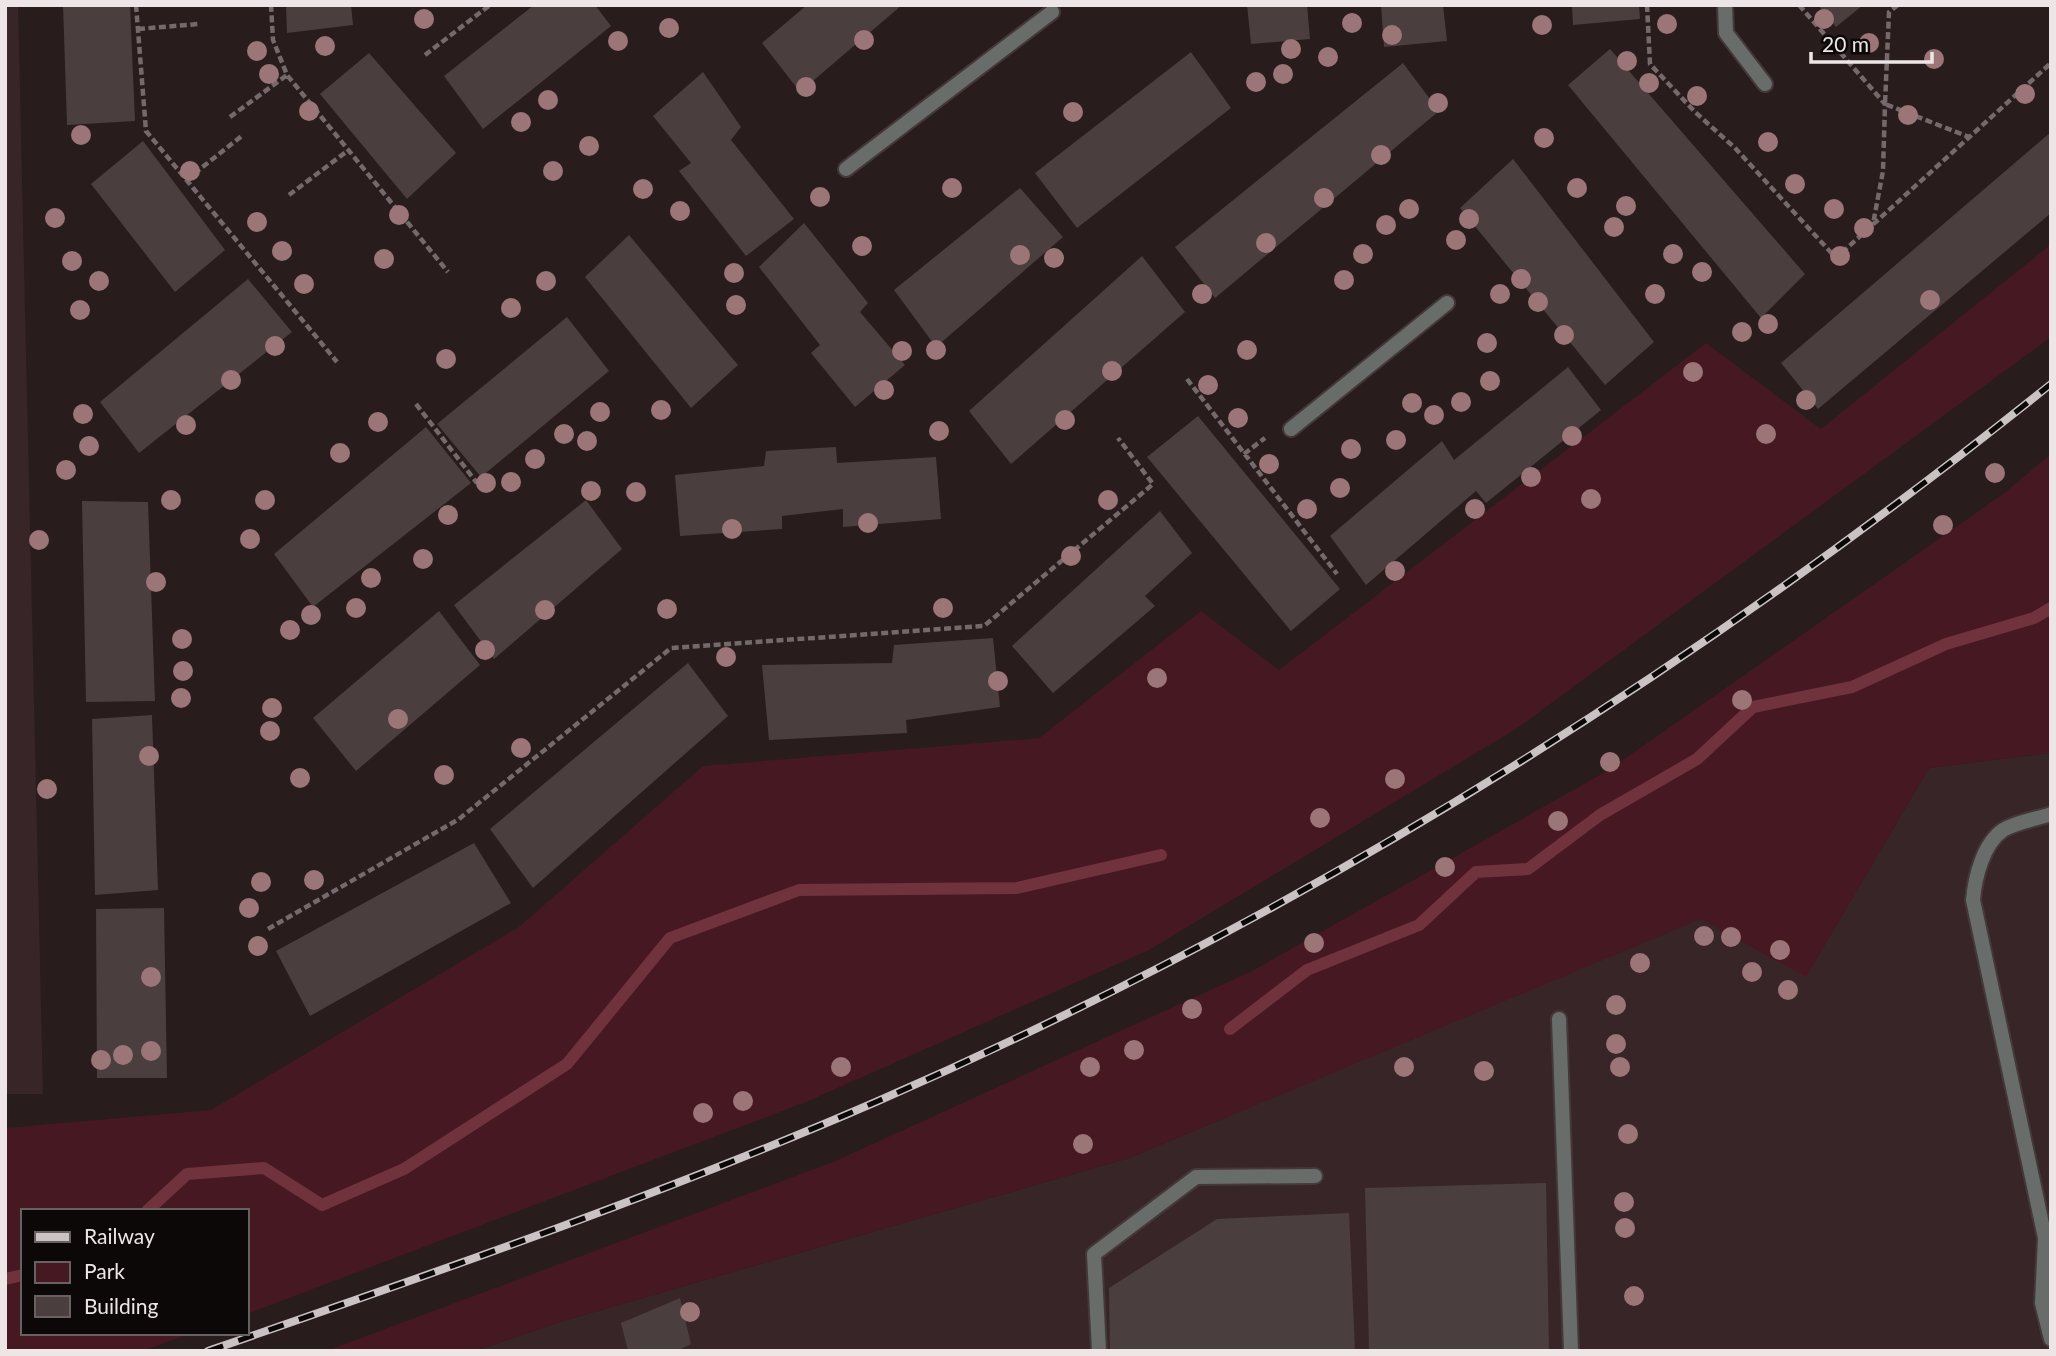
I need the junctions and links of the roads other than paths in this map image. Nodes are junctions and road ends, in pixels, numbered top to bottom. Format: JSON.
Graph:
{"nodes":[{"id":1,"x":1725,"y":5,"type":"edge"},
{"id":2,"x":1052,"y":12,"type":"dead end"},
{"id":3,"x":1765,"y":84,"type":"dead end"},
{"id":4,"x":846,"y":169,"type":"dead end"},
{"id":5,"x":1447,"y":303,"type":"dead end"},
{"id":6,"x":1291,"y":429,"type":"dead end"},
{"id":7,"x":2051,"y":814,"type":"edge"},
{"id":8,"x":1559,"y":1019,"type":"dead end"},
{"id":9,"x":1315,"y":1176,"type":"dead end"},
{"id":10,"x":2051,"y":1339,"type":"edge"},
{"id":11,"x":1099,"y":1351,"type":"edge"},
{"id":12,"x":1571,"y":1351,"type":"edge"}],
"edges":[{"from":1,"to":3,"type":"lane"},
{"from":2,"to":4,"type":"lane"},
{"from":5,"to":6,"type":"lane"},
{"from":7,"to":10,"type":"lane"},
{"from":8,"to":12,"type":"lane"},
{"from":9,"to":11,"type":"lane"}]}
